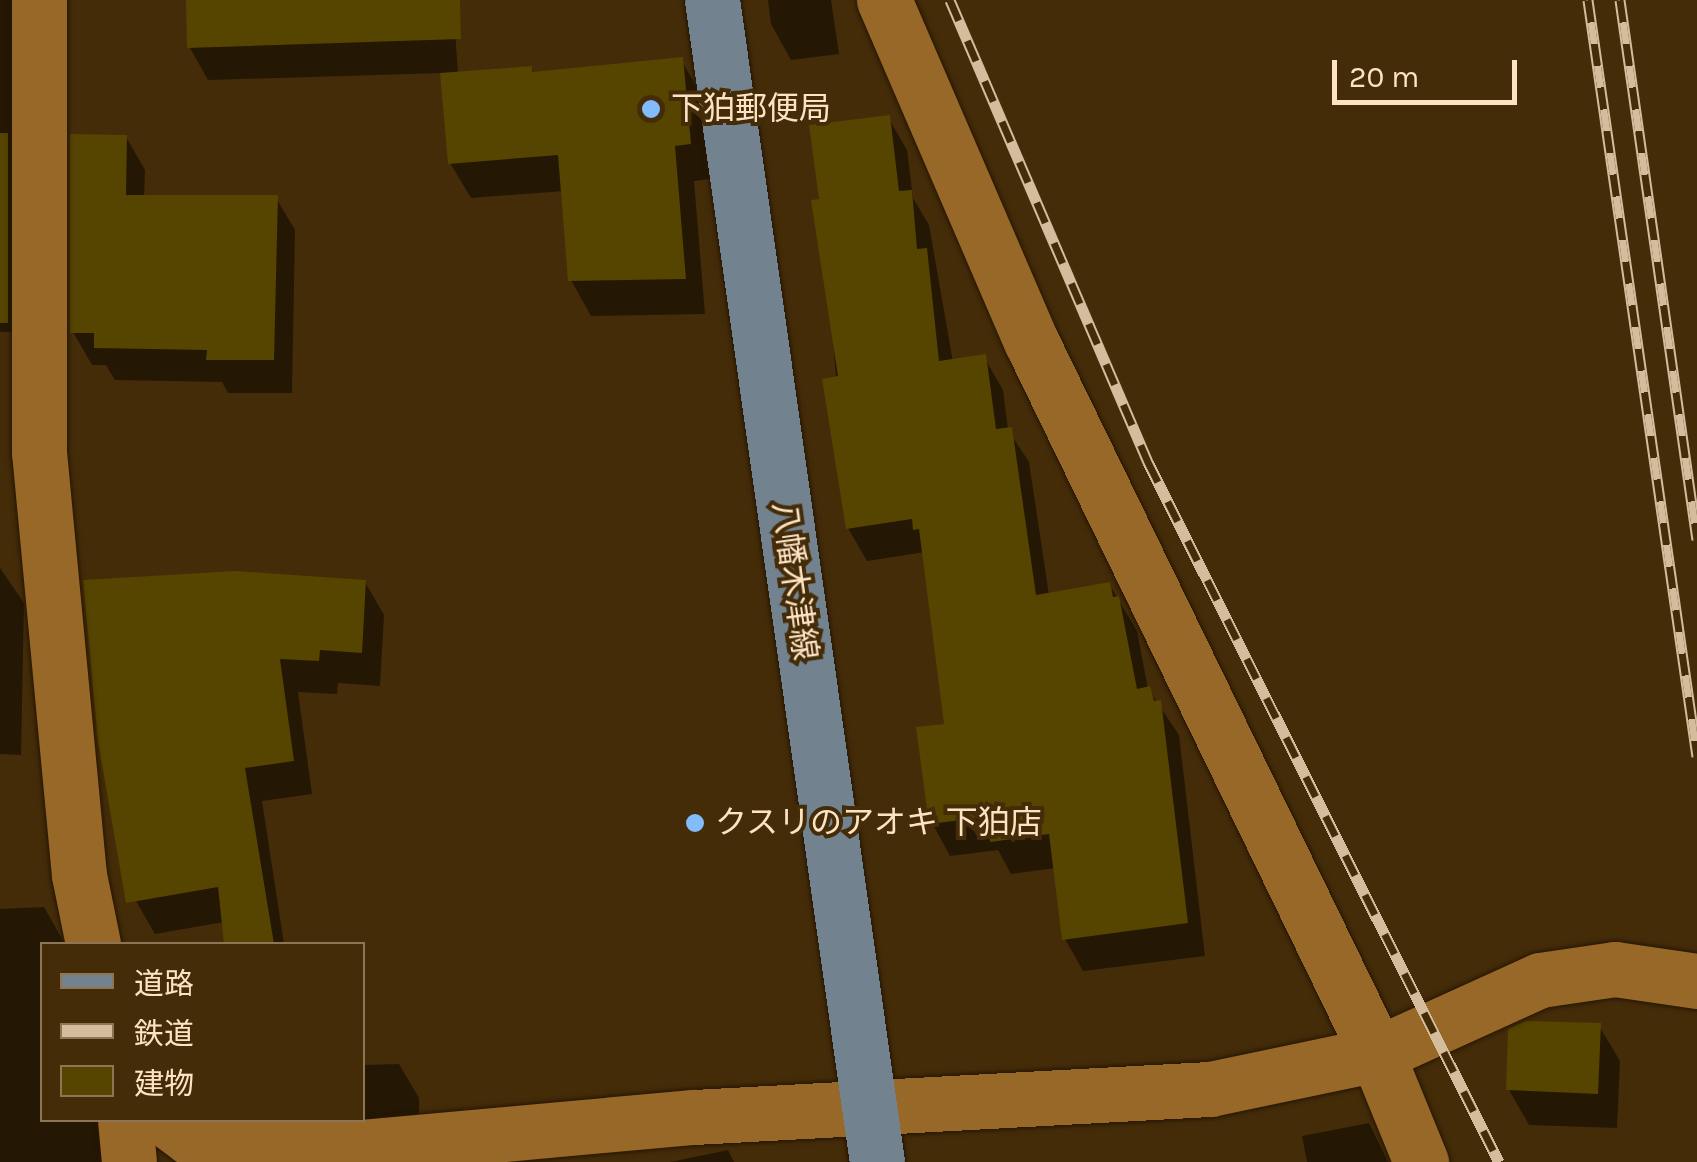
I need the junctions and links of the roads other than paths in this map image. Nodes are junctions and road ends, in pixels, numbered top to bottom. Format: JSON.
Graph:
{"nodes":[{"id":1,"x":39,"y":0,"type":"edge"},
{"id":2,"x":712,"y":0,"type":"edge"},
{"id":3,"x":884,"y":0,"type":"edge"},
{"id":4,"x":20,"y":452,"type":"edge"},
{"id":5,"x":93,"y":942,"type":"edge"},
{"id":6,"x":1697,"y":982,"type":"edge"},
{"id":7,"x":1377,"y":1054,"type":"junction"},
{"id":8,"x":125,"y":1122,"type":"edge"},
{"id":9,"x":170,"y":1122,"type":"edge"},
{"id":10,"x":873,"y":1136,"type":"edge"},
{"id":11,"x":129,"y":1162,"type":"edge"},
{"id":12,"x":1422,"y":1162,"type":"edge"}],
"edges":[{"from":1,"to":4,"type":"street"},
{"from":2,"to":10,"type":"main road","name":"八幡木津線"},
{"from":3,"to":7,"type":"street"},
{"from":4,"to":5,"type":"street"},
{"from":6,"to":7,"type":"street"},
{"from":7,"to":10,"type":"street"},
{"from":7,"to":12,"type":"street"},
{"from":8,"to":11,"type":"street"},
{"from":9,"to":10,"type":"street"}]}
